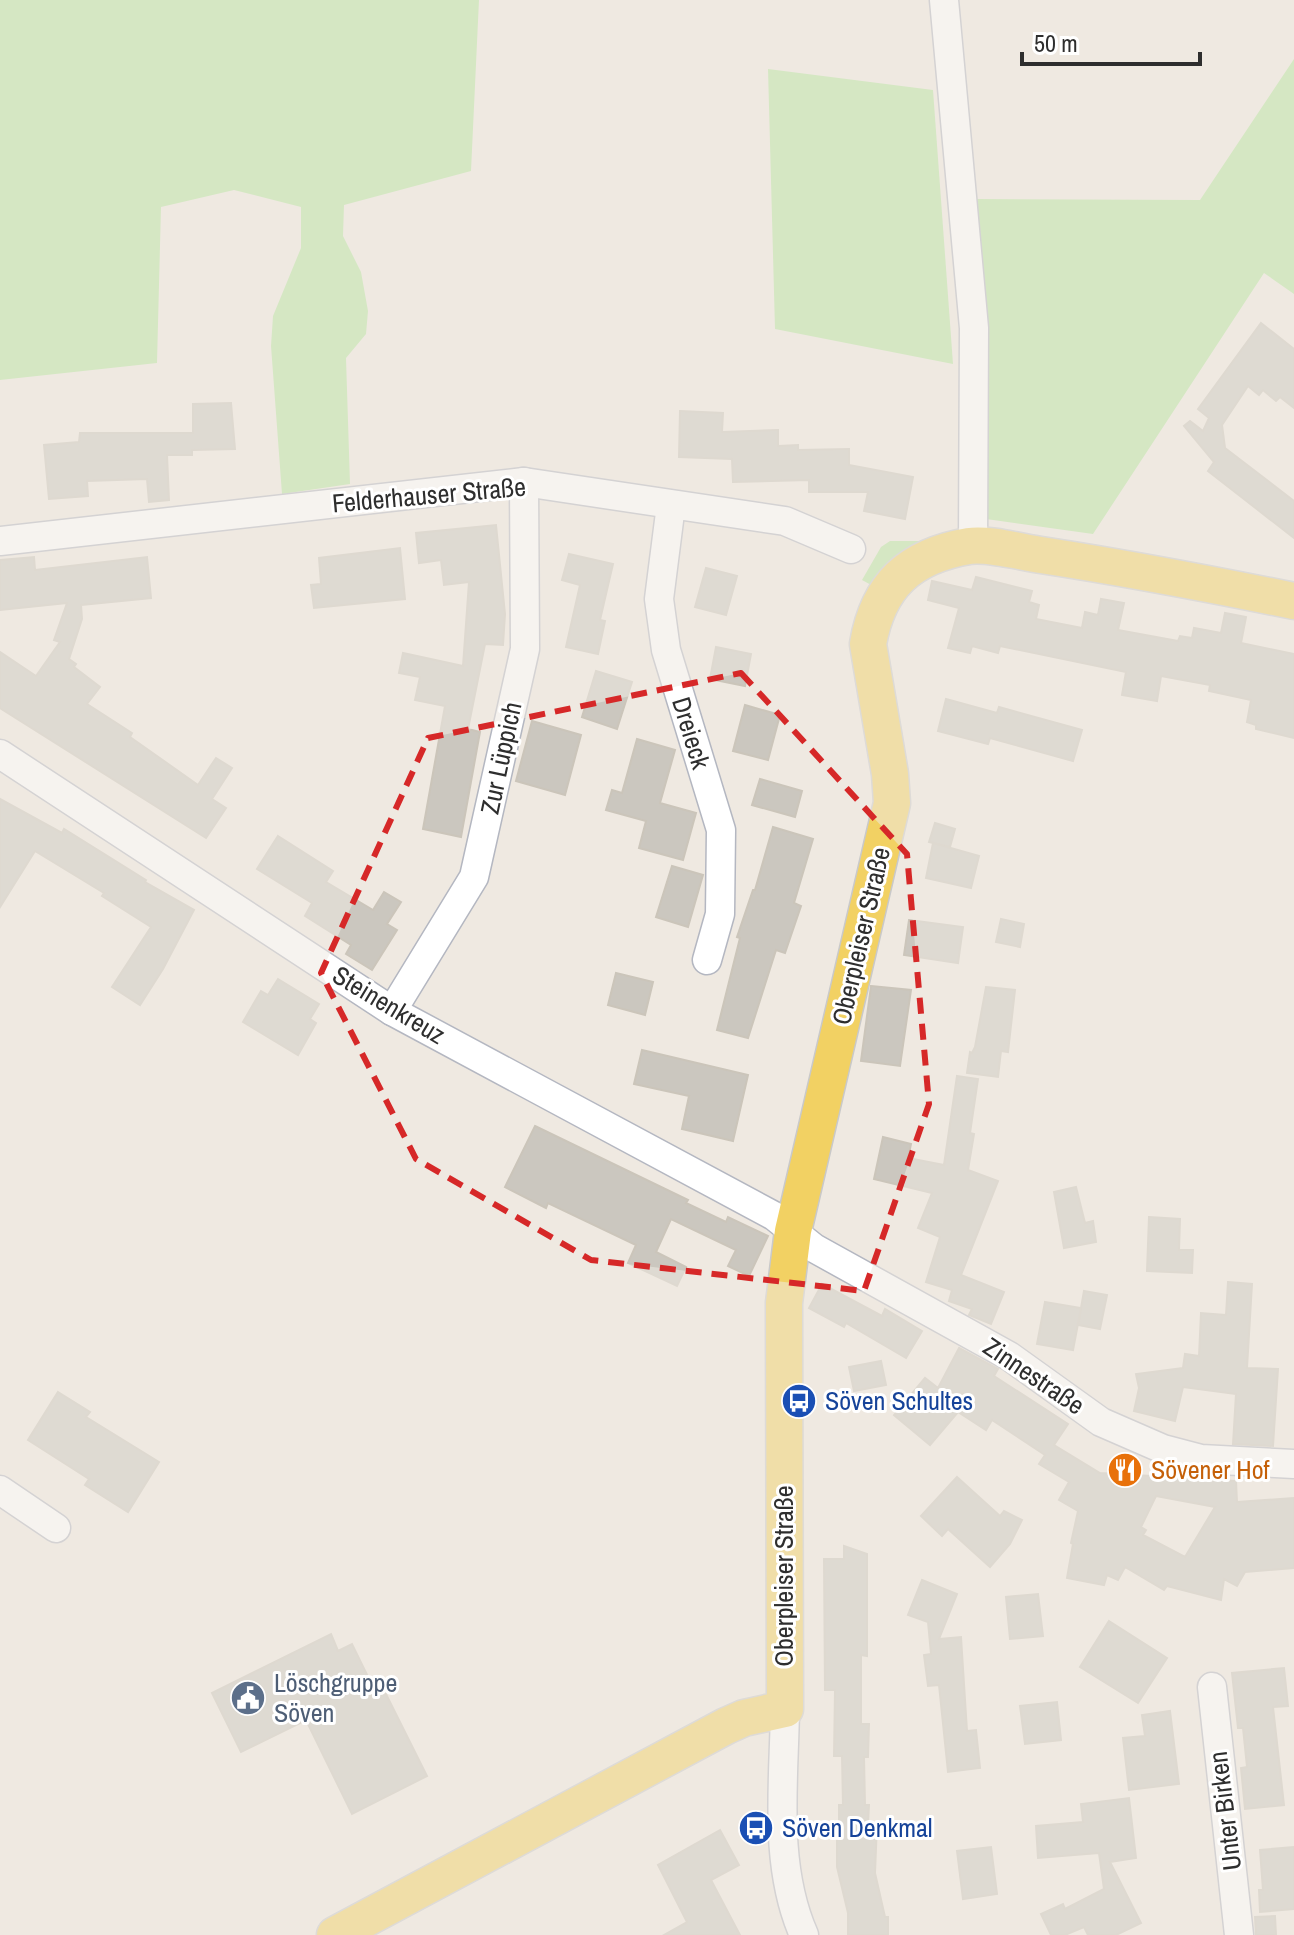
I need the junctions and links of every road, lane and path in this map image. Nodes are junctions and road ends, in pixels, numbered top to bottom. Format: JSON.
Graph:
{"nodes":[{"id":1,"x":944,"y":0,"type":"edge"},
{"id":2,"x":524,"y":482,"type":"junction"},
{"id":3,"x":671,"y":505,"type":"junction"},
{"id":4,"x":0,"y":541,"type":"edge"},
{"id":5,"x":973,"y":545,"type":"junction"},
{"id":6,"x":851,"y":549,"type":"dead end"},
{"id":7,"x":1294,"y":601,"type":"edge"},
{"id":8,"x":0,"y":754,"type":"edge"},
{"id":9,"x":707,"y":960,"type":"dead end"},
{"id":10,"x":392,"y":1011,"type":"junction"},
{"id":11,"x":793,"y":1231,"type":"junction"},
{"id":12,"x":1294,"y":1464,"type":"edge"},
{"id":13,"x":0,"y":1490,"type":"edge"},
{"id":14,"x":56,"y":1528,"type":"dead end"},
{"id":15,"x":1212,"y":1687,"type":"dead end"},
{"id":16,"x":785,"y":1709,"type":"junction"},
{"id":17,"x":335,"y":1935,"type":"edge"},
{"id":18,"x":804,"y":1935,"type":"edge"},
{"id":19,"x":1239,"y":1935,"type":"edge"}],
"edges":[{"from":1,"to":5,"type":"street"},
{"from":2,"to":3,"type":"street","name":"Felderhauser Straße"},
{"from":2,"to":4,"type":"street","name":"Felderhauser Straße"},
{"from":2,"to":10,"type":"street","name":"Zur Lüppich"},
{"from":3,"to":6,"type":"street","name":"Felderhauser Straße"},
{"from":3,"to":9,"type":"street","name":"Dreieck"},
{"from":5,"to":7,"type":"main road","name":"Oberpleiser Straße"},
{"from":5,"to":11,"type":"main road","name":"Oberpleiser Straße"},
{"from":8,"to":10,"type":"street","name":"Steinenkreuz"},
{"from":10,"to":11,"type":"street","name":"Steinenkreuz"},
{"from":11,"to":12,"type":"street","name":"Zinnestraße"},
{"from":11,"to":16,"type":"main road","name":"Oberpleiser Straße"},
{"from":13,"to":14,"type":"street"},
{"from":15,"to":19,"type":"street","name":"Unter Birken"},
{"from":16,"to":17,"type":"main road"},
{"from":16,"to":18,"type":"street"}]}
